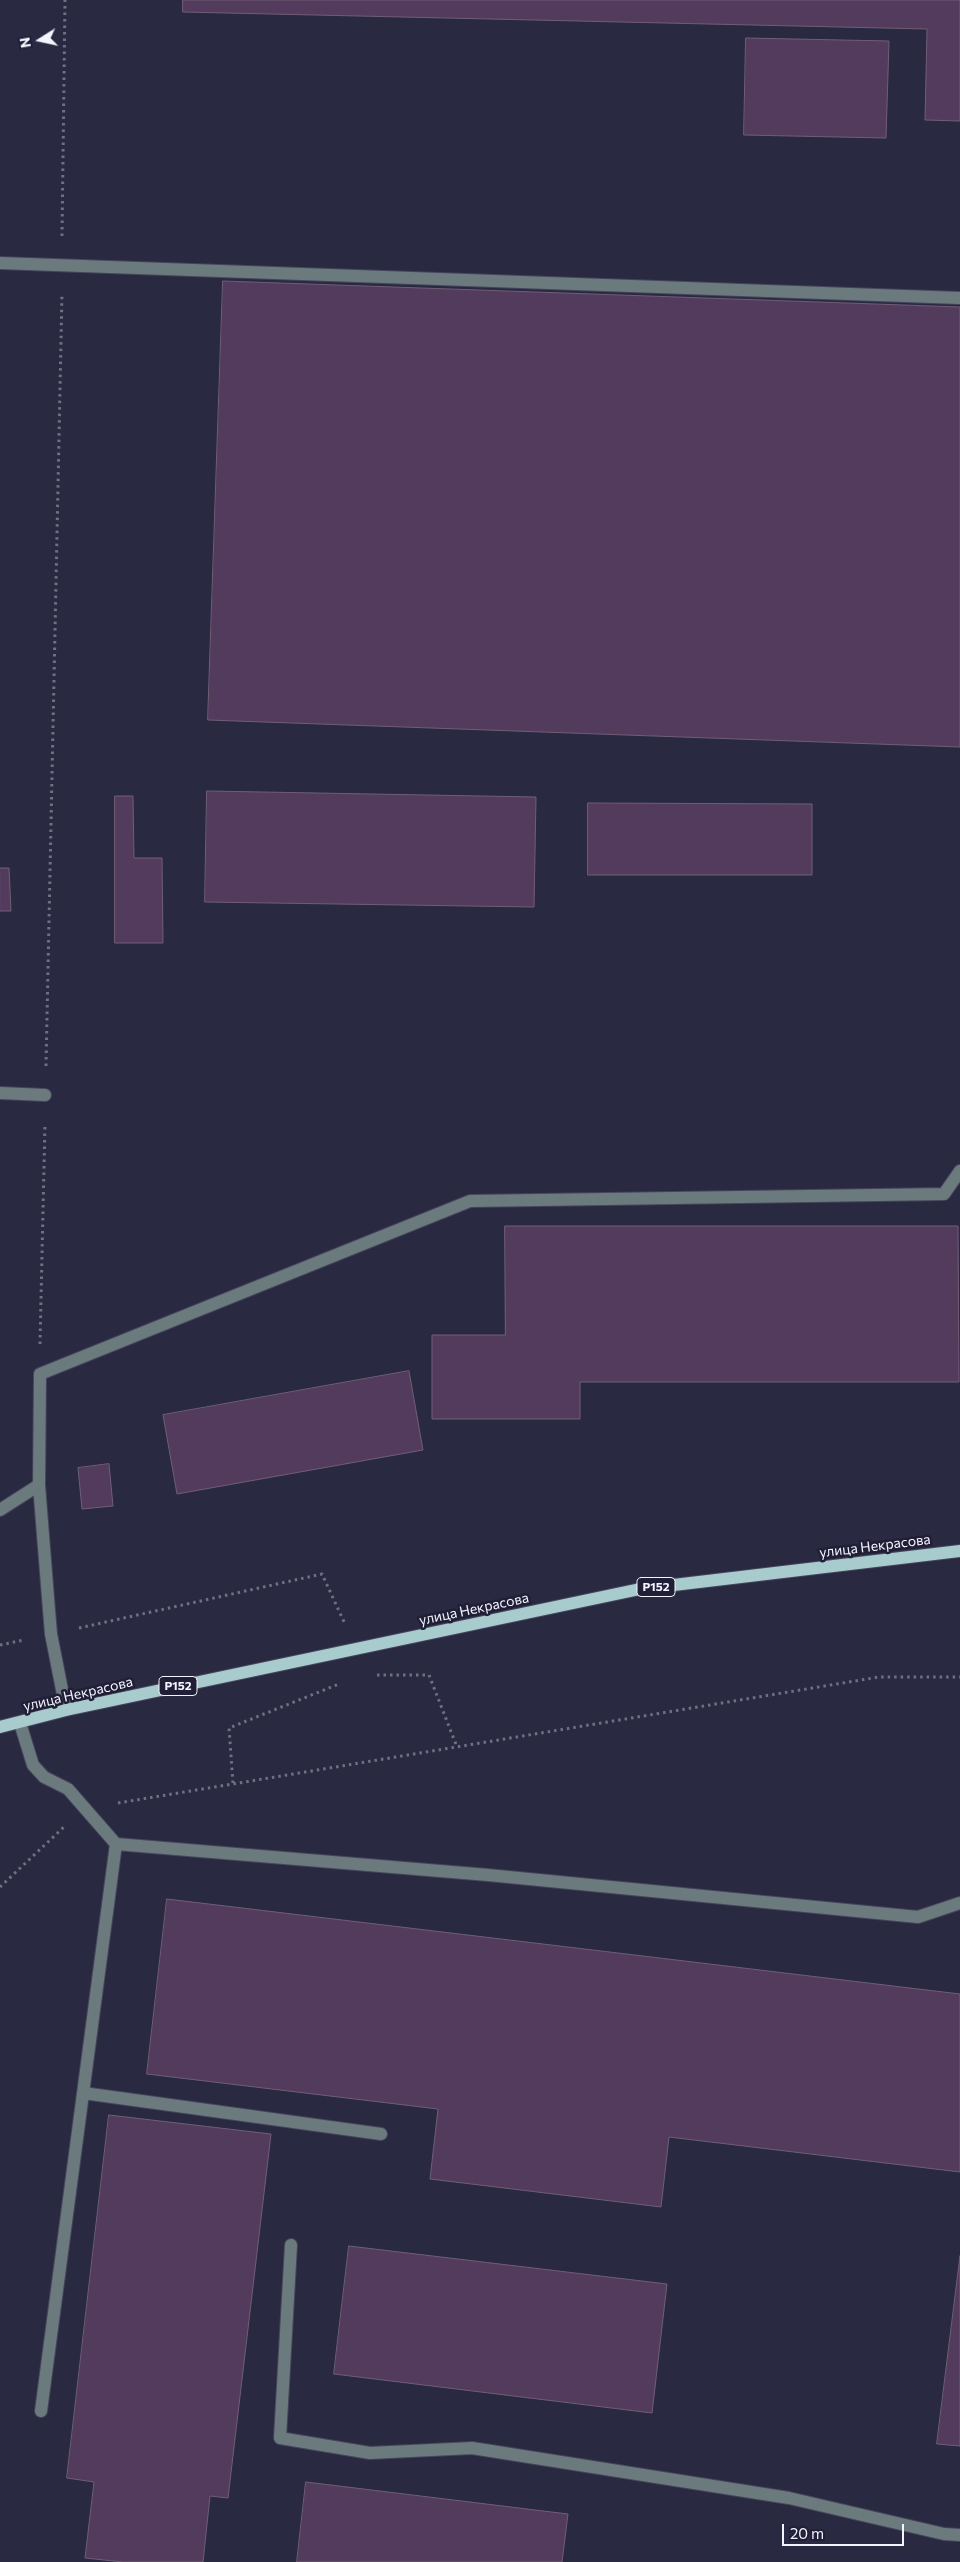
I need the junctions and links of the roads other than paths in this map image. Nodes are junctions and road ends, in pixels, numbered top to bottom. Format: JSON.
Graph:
{"nodes":[{"id":1,"x":0,"y":263,"type":"edge"},
{"id":2,"x":960,"y":298,"type":"edge"},
{"id":3,"x":0,"y":1093,"type":"edge"},
{"id":4,"x":45,"y":1095,"type":"road end"},
{"id":5,"x":960,"y":1171,"type":"edge"},
{"id":6,"x":39,"y":1485,"type":"junction"},
{"id":7,"x":0,"y":1510,"type":"edge"},
{"id":8,"x":960,"y":1551,"type":"edge"},
{"id":9,"x":66,"y":1710,"type":"junction"},
{"id":10,"x":20,"y":1723,"type":"junction"},
{"id":11,"x":0,"y":1728,"type":"edge"},
{"id":12,"x":116,"y":1844,"type":"junction"},
{"id":13,"x":960,"y":1904,"type":"edge"},
{"id":14,"x":83,"y":2094,"type":"junction"},
{"id":15,"x":382,"y":2134,"type":"dead end"},
{"id":16,"x":291,"y":2245,"type":"dead end"},
{"id":17,"x":41,"y":2411,"type":"dead end"},
{"id":18,"x":960,"y":2535,"type":"edge"}],
"edges":[{"from":1,"to":2,"type":"lane"},
{"from":3,"to":4,"type":"lane"},
{"from":5,"to":6,"type":"lane"},
{"from":6,"to":7,"type":"lane"},
{"from":6,"to":9,"type":"lane"},
{"from":8,"to":9,"type":"main road","name":"улица Некрасова","number":"Р152"},
{"from":9,"to":10,"type":"main road","name":"улица Некрасова","number":"Р152"},
{"from":10,"to":11,"type":"main road","name":"улица Некрасова","number":"Р152"},
{"from":10,"to":12,"type":"lane"},
{"from":12,"to":13,"type":"lane"},
{"from":12,"to":14,"type":"lane"},
{"from":14,"to":15,"type":"lane"},
{"from":14,"to":17,"type":"lane"},
{"from":16,"to":18,"type":"lane"}]}
